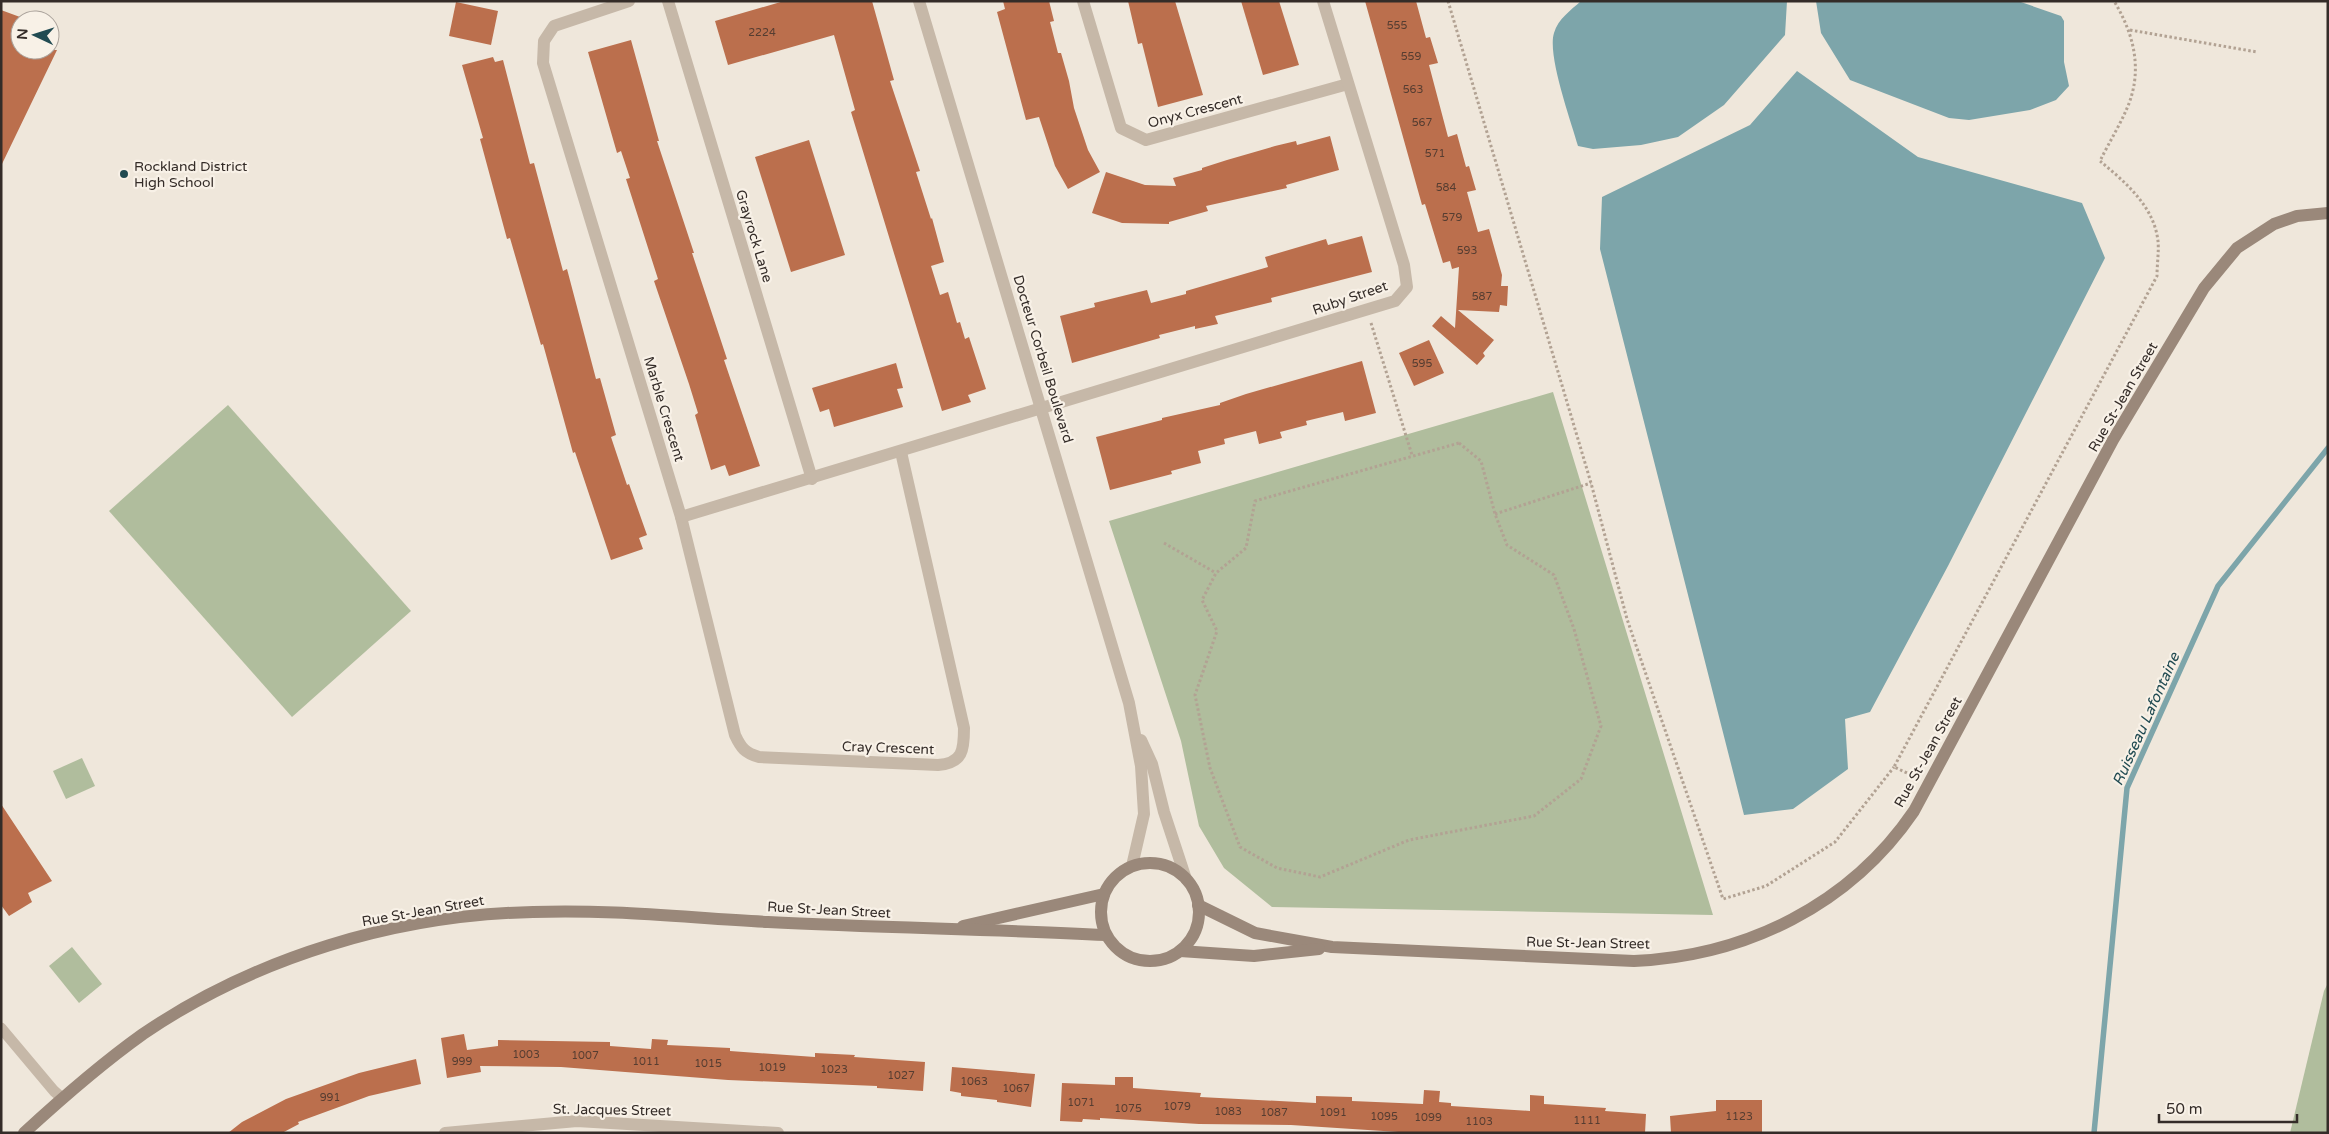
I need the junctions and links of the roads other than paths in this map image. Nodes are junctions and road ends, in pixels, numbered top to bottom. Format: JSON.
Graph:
{"nodes":[{"id":1,"x":629,"y":1,"type":"edge"},
{"id":2,"x":668,"y":1,"type":"edge"},
{"id":3,"x":919,"y":1,"type":"edge"},
{"id":4,"x":1083,"y":1,"type":"edge"},
{"id":5,"x":1323,"y":1,"type":"edge"},
{"id":6,"x":1348,"y":84,"type":"junction"},
{"id":7,"x":2328,"y":213,"type":"edge"},
{"id":8,"x":1042,"y":408,"type":"junction"},
{"id":9,"x":901,"y":452,"type":"junction"},
{"id":10,"x":812,"y":479,"type":"junction"},
{"id":11,"x":681,"y":517,"type":"junction"},
{"id":12,"x":1135,"y":727,"type":"junction"},
{"id":13,"x":1132,"y":866,"type":"junction"},
{"id":14,"x":1186,"y":879,"type":"junction"},
{"id":15,"x":1104,"y":894,"type":"junction"},
{"id":16,"x":1198,"y":905,"type":"junction"},
{"id":17,"x":944,"y":930,"type":"junction"},
{"id":18,"x":1106,"y":935,"type":"junction"},
{"id":19,"x":1332,"y":947,"type":"junction"},
{"id":20,"x":1180,"y":951,"type":"junction"},
{"id":21,"x":1,"y":1028,"type":"edge"},
{"id":22,"x":62,"y":1098,"type":"junction"},
{"id":23,"x":24,"y":1133,"type":"edge"},
{"id":24,"x":445,"y":1133,"type":"edge"},
{"id":25,"x":778,"y":1133,"type":"edge"}],
"edges":[{"from":1,"to":11,"type":"street","name":"Marble Crescent"},
{"from":2,"to":10,"type":"street","name":"Grayrock Lane"},
{"from":3,"to":8,"type":"street","name":"Docteur Corbeil Boulevard"},
{"from":4,"to":6,"type":"street","name":"Onyx Crescent"},
{"from":5,"to":6,"type":"street","name":"Ruby Street"},
{"from":6,"to":8,"type":"street","name":"Ruby Street"},
{"from":7,"to":19,"type":"main road","name":"Rue St-Jean Street"},
{"from":8,"to":9,"type":"street"},
{"from":8,"to":12,"type":"street","name":"Docteur Corbeil Boulevard"},
{"from":9,"to":10,"type":"street"},
{"from":9,"to":11,"type":"street","name":"Cray Crescent"},
{"from":10,"to":11,"type":"street"},
{"from":12,"to":13,"type":"street","name":"Docteur Corbeil Boulevard"},
{"from":12,"to":14,"type":"street","name":"Docteur Corbeil Boulevard"},
{"from":13,"to":14,"type":"main road"},
{"from":13,"to":15,"type":"main road"},
{"from":14,"to":16,"type":"main road"},
{"from":15,"to":17,"type":"main road","name":"Rue St-Jean Street"},
{"from":15,"to":18,"type":"main road"},
{"from":16,"to":19,"type":"main road","name":"Rue St-Jean Street"},
{"from":16,"to":20,"type":"main road"},
{"from":17,"to":18,"type":"main road","name":"Rue St-Jean Street"},
{"from":17,"to":22,"type":"main road","name":"Rue St-Jean Street"},
{"from":18,"to":20,"type":"main road","name":"Rue St-Jean Street"},
{"from":19,"to":20,"type":"main road","name":"Rue St-Jean Street"},
{"from":21,"to":22,"type":"lane"},
{"from":22,"to":23,"type":"main road","name":"Rue St-Jean Street"},
{"from":24,"to":25,"type":"street","name":"St. Jacques Street"}]}
